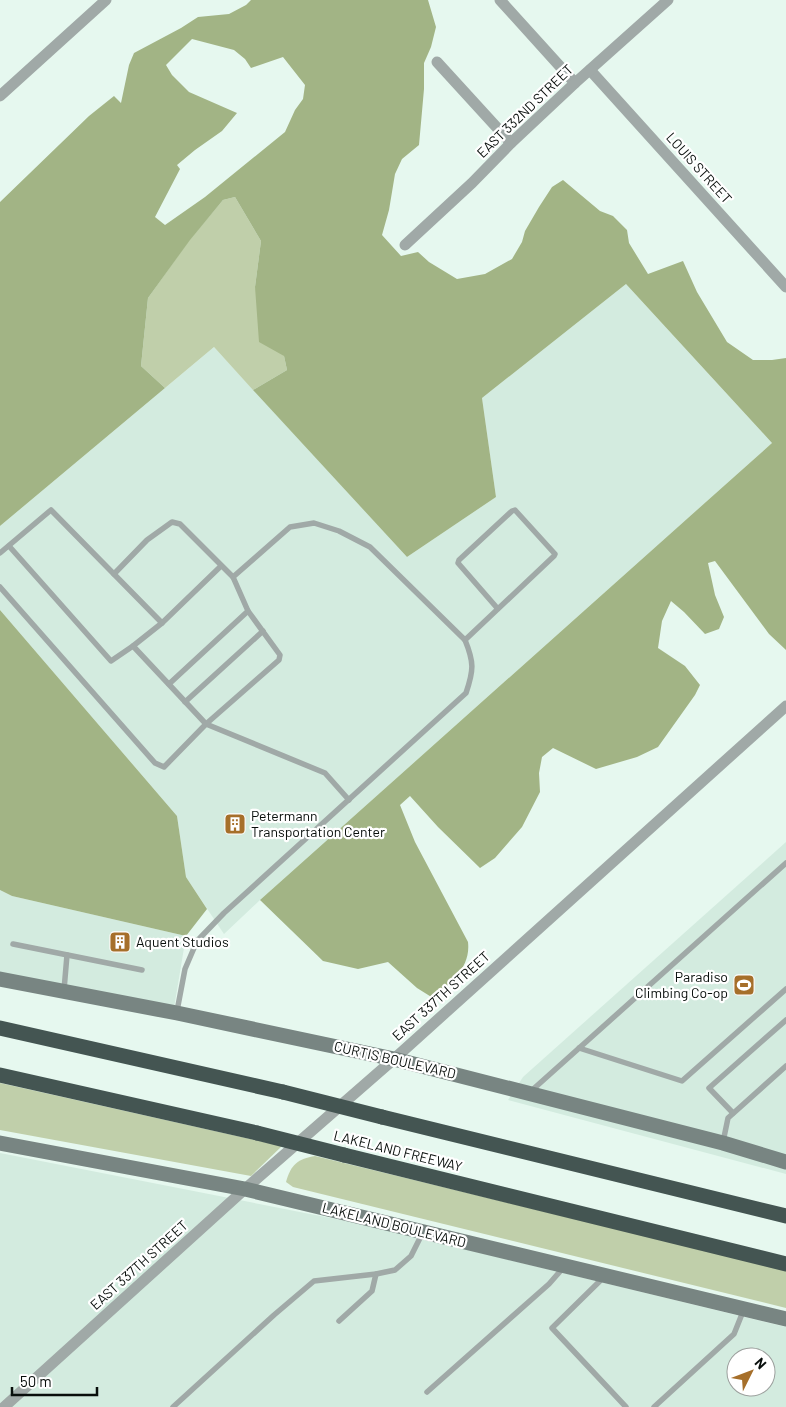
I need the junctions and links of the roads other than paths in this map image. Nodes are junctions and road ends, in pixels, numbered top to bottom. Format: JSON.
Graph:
{"nodes":[{"id":1,"x":106,"y":0,"type":"edge"},
{"id":2,"x":500,"y":0,"type":"edge"},
{"id":3,"x":668,"y":0,"type":"edge"},
{"id":4,"x":437,"y":62,"type":"dead end"},
{"id":5,"x":590,"y":70,"type":"junction"},
{"id":6,"x":575,"y":83,"type":"junction"},
{"id":7,"x":0,"y":96,"type":"edge"},
{"id":8,"x":511,"y":143,"type":"junction"},
{"id":9,"x":405,"y":245,"type":"dead end"},
{"id":10,"x":786,"y":287,"type":"edge"},
{"id":11,"x":9,"y":546,"type":"junction"},
{"id":12,"x":0,"y":553,"type":"edge"},
{"id":13,"x":221,"y":566,"type":"junction"},
{"id":14,"x":114,"y":574,"type":"junction"},
{"id":15,"x":233,"y":577,"type":"junction"},
{"id":16,"x":0,"y":587,"type":"edge"},
{"id":17,"x":498,"y":609,"type":"junction"},
{"id":18,"x":248,"y":611,"type":"junction"},
{"id":19,"x":162,"y":623,"type":"junction"},
{"id":20,"x":263,"y":631,"type":"junction"},
{"id":21,"x":465,"y":640,"type":"junction"},
{"id":22,"x":133,"y":646,"type":"junction"},
{"id":23,"x":169,"y":684,"type":"junction"},
{"id":24,"x":185,"y":702,"type":"junction"},
{"id":25,"x":786,"y":706,"type":"edge"},
{"id":26,"x":206,"y":724,"type":"junction"},
{"id":27,"x":349,"y":800,"type":"junction"},
{"id":28,"x":786,"y":863,"type":"edge"},
{"id":29,"x":13,"y":944,"type":"dead end"},
{"id":30,"x":67,"y":955,"type":"junction"},
{"id":31,"x":142,"y":970,"type":"dead end"},
{"id":32,"x":0,"y":979,"type":"edge"},
{"id":33,"x":786,"y":989,"type":"edge"},
{"id":34,"x":64,"y":991,"type":"junction"},
{"id":35,"x":177,"y":1013,"type":"junction"},
{"id":36,"x":786,"y":1020,"type":"edge"},
{"id":37,"x":0,"y":1028,"type":"edge"},
{"id":38,"x":579,"y":1048,"type":"junction"},
{"id":39,"x":394,"y":1058,"type":"junction"},
{"id":40,"x":786,"y":1066,"type":"edge"},
{"id":41,"x":0,"y":1075,"type":"edge"},
{"id":42,"x":528,"y":1093,"type":"junction"},
{"id":43,"x":733,"y":1114,"type":"junction"},
{"id":44,"x":0,"y":1143,"type":"edge"},
{"id":45,"x":723,"y":1143,"type":"junction"},
{"id":46,"x":786,"y":1162,"type":"edge"},
{"id":47,"x":245,"y":1189,"type":"junction"},
{"id":48,"x":786,"y":1216,"type":"edge"},
{"id":49,"x":422,"y":1232,"type":"junction"},
{"id":50,"x":786,"y":1264,"type":"edge"},
{"id":51,"x":564,"y":1266,"type":"junction"},
{"id":52,"x":376,"y":1274,"type":"junction"},
{"id":53,"x":605,"y":1276,"type":"junction"},
{"id":54,"x":744,"y":1309,"type":"junction"},
{"id":55,"x":786,"y":1319,"type":"edge"},
{"id":56,"x":338,"y":1321,"type":"dead end"},
{"id":57,"x":427,"y":1392,"type":"dead end"},
{"id":58,"x":4,"y":1407,"type":"edge"},
{"id":59,"x":173,"y":1407,"type":"edge"},
{"id":60,"x":626,"y":1407,"type":"edge"},
{"id":61,"x":654,"y":1407,"type":"edge"}],
"edges":[{"from":1,"to":7,"type":"street"},
{"from":2,"to":6,"type":"street"},
{"from":3,"to":5,"type":"street","name":"EAST 332ND STREET"},
{"from":4,"to":8,"type":"street"},
{"from":5,"to":6,"type":"street","name":"EAST 332ND STREET"},
{"from":5,"to":10,"type":"street","name":"LOUIS STREET"},
{"from":6,"to":8,"type":"street","name":"EAST 332ND STREET"},
{"from":8,"to":9,"type":"street","name":"EAST 332ND STREET"},
{"from":11,"to":12,"type":"lane"},
{"from":11,"to":14,"type":"lane"},
{"from":11,"to":22,"type":"lane"},
{"from":13,"to":14,"type":"lane"},
{"from":13,"to":15,"type":"lane"},
{"from":13,"to":19,"type":"lane"},
{"from":14,"to":19,"type":"lane"},
{"from":15,"to":18,"type":"lane"},
{"from":15,"to":21,"type":"lane"},
{"from":16,"to":26,"type":"lane"},
{"from":17,"to":17,"type":"lane"},
{"from":17,"to":21,"type":"lane"},
{"from":18,"to":20,"type":"lane"},
{"from":18,"to":23,"type":"lane"},
{"from":19,"to":22,"type":"lane"},
{"from":20,"to":24,"type":"lane"},
{"from":20,"to":26,"type":"lane"},
{"from":21,"to":27,"type":"lane"},
{"from":22,"to":23,"type":"lane"},
{"from":23,"to":24,"type":"lane"},
{"from":24,"to":26,"type":"lane"},
{"from":25,"to":39,"type":"street","name":"EAST 337TH STREET"},
{"from":26,"to":27,"type":"lane"},
{"from":27,"to":35,"type":"lane"},
{"from":28,"to":38,"type":"lane"},
{"from":29,"to":30,"type":"lane"},
{"from":30,"to":31,"type":"lane"},
{"from":30,"to":34,"type":"lane"},
{"from":32,"to":34,"type":"street","name":"CURTIS BOULEVARD"},
{"from":33,"to":38,"type":"lane"},
{"from":34,"to":35,"type":"street","name":"CURTIS BOULEVARD"},
{"from":35,"to":39,"type":"street","name":"CURTIS BOULEVARD"},
{"from":36,"to":43,"type":"lane"},
{"from":37,"to":48,"type":"highway","bridge":true},
{"from":38,"to":42,"type":"lane"},
{"from":39,"to":42,"type":"street","name":"CURTIS BOULEVARD"},
{"from":39,"to":47,"type":"street","name":"EAST 337TH STREET"},
{"from":40,"to":43,"type":"lane"},
{"from":41,"to":50,"type":"highway","name":"LAKELAND FREEWAY","bridge":true},
{"from":42,"to":45,"type":"street","name":"CURTIS BOULEVARD"},
{"from":43,"to":45,"type":"lane"},
{"from":44,"to":47,"type":"street","name":"LAKELAND BOULEVARD"},
{"from":45,"to":46,"type":"street","name":"CURTIS BOULEVARD"},
{"from":47,"to":49,"type":"street","name":"LAKELAND BOULEVARD"},
{"from":47,"to":58,"type":"street","name":"EAST 337TH STREET"},
{"from":49,"to":51,"type":"street","name":"LAKELAND BOULEVARD"},
{"from":49,"to":52,"type":"lane"},
{"from":51,"to":53,"type":"street","name":"LAKELAND BOULEVARD"},
{"from":51,"to":57,"type":"lane"},
{"from":52,"to":56,"type":"lane"},
{"from":52,"to":59,"type":"lane"},
{"from":53,"to":54,"type":"street","name":"LAKELAND BOULEVARD"},
{"from":53,"to":60,"type":"lane"},
{"from":54,"to":55,"type":"street","name":"LAKELAND BOULEVARD"},
{"from":54,"to":61,"type":"lane"}]}
